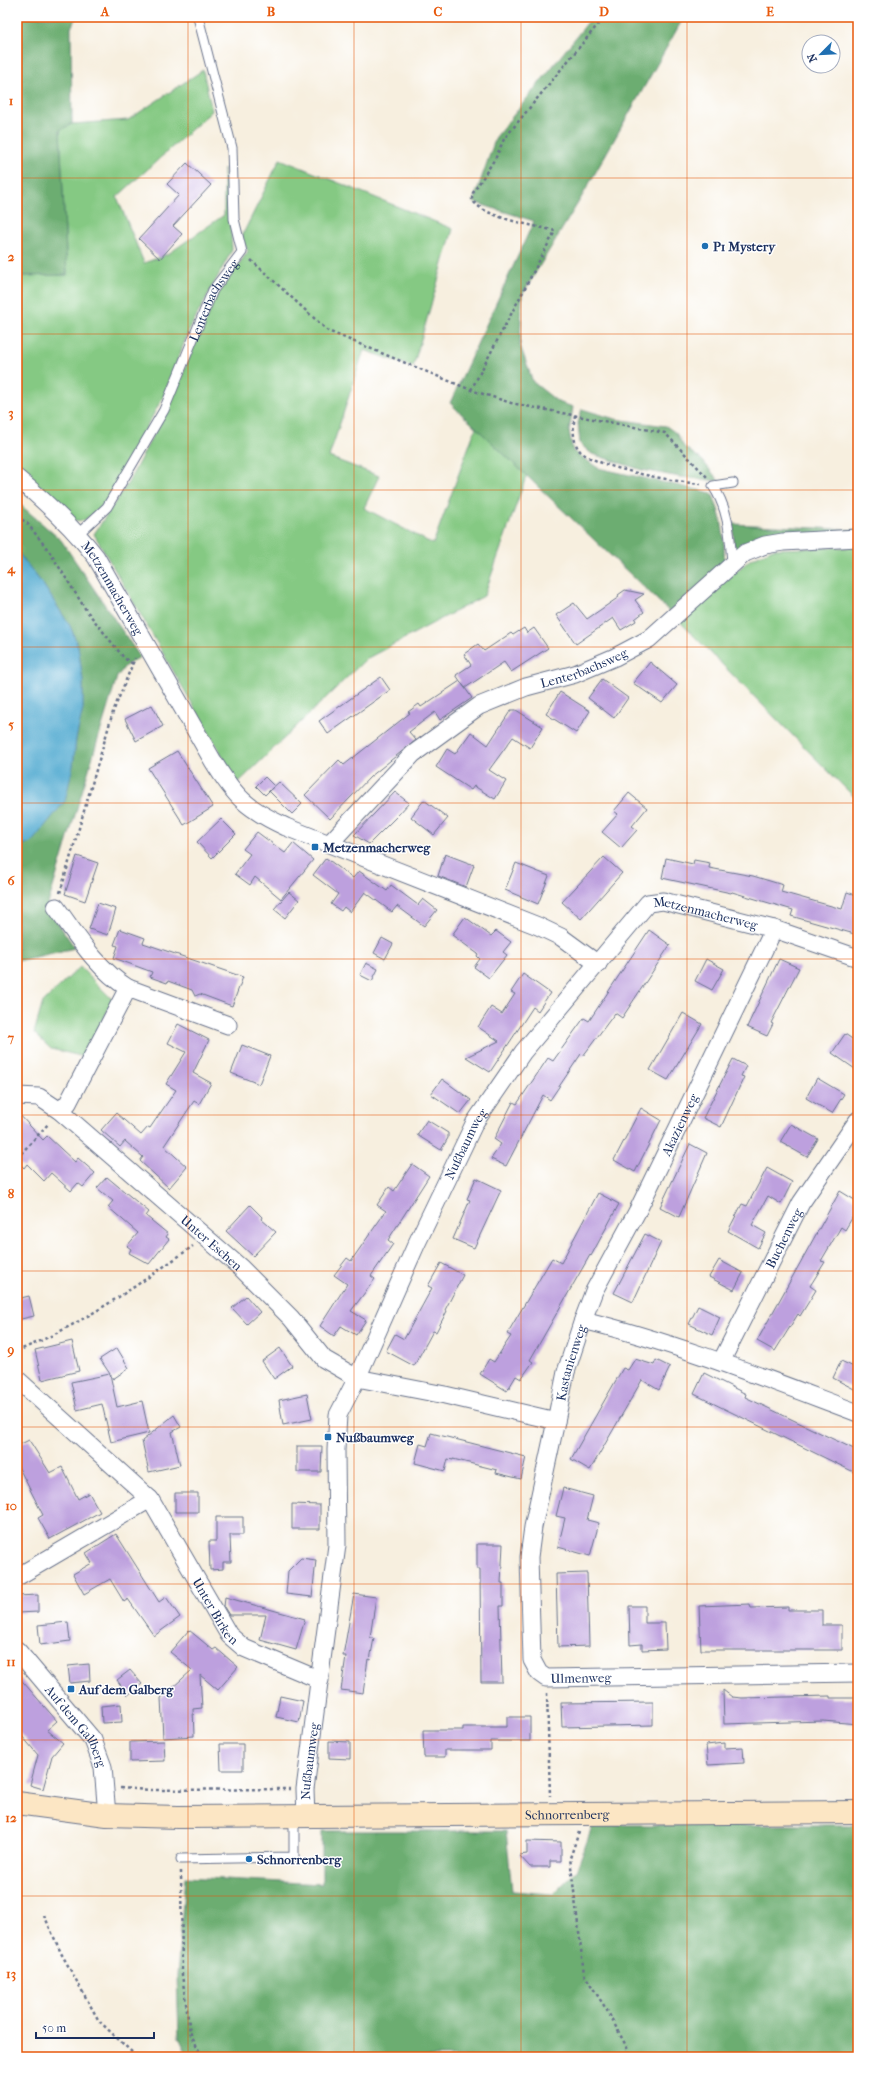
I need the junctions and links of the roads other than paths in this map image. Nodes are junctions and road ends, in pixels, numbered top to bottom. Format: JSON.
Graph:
{"nodes":[{"id":1,"x":198,"y":17,"type":"edge"},
{"id":2,"x":17,"y":478,"type":"edge"},
{"id":3,"x":733,"y":483,"type":"dead end"},
{"id":4,"x":78,"y":534,"type":"junction"},
{"id":5,"x":858,"y":538,"type":"edge"},
{"id":6,"x":732,"y":563,"type":"junction"},
{"id":7,"x":330,"y":843,"type":"junction"},
{"id":8,"x":56,"y":907,"type":"road end"},
{"id":9,"x":774,"y":929,"type":"junction"},
{"id":10,"x":858,"y":958,"type":"edge"},
{"id":11,"x":598,"y":964,"type":"junction"},
{"id":12,"x":128,"y":988,"type":"junction"},
{"id":13,"x":228,"y":1025,"type":"dead end"},
{"id":14,"x":17,"y":1096,"type":"edge"},
{"id":15,"x":60,"y":1111,"type":"junction"},
{"id":16,"x":858,"y":1120,"type":"edge"},
{"id":17,"x":583,"y":1320,"type":"junction"},
{"id":18,"x":721,"y":1362,"type":"junction"},
{"id":19,"x":357,"y":1378,"type":"junction"},
{"id":20,"x":17,"y":1379,"type":"edge"},
{"id":21,"x":858,"y":1413,"type":"edge"},
{"id":22,"x":556,"y":1421,"type":"junction"},
{"id":23,"x":150,"y":1499,"type":"junction"},
{"id":24,"x":17,"y":1577,"type":"edge"},
{"id":25,"x":17,"y":1650,"type":"edge"},
{"id":26,"x":858,"y":1673,"type":"edge"},
{"id":27,"x":320,"y":1680,"type":"junction"},
{"id":28,"x":17,"y":1803,"type":"edge"},
{"id":29,"x":858,"y":1812,"type":"edge"},
{"id":30,"x":107,"y":1815,"type":"junction"},
{"id":31,"x":300,"y":1818,"type":"junction"},
{"id":32,"x":181,"y":1859,"type":"road end"}],
"edges":[{"from":1,"to":4,"type":"lane","name":"Lenterbachsweg"},
{"from":2,"to":4,"type":"street","name":"Metzenmacherweg"},
{"from":3,"to":6,"type":"lane"},
{"from":4,"to":7,"type":"street","name":"Metzenmacherweg"},
{"from":5,"to":6,"type":"street","name":"Lenterbachsweg"},
{"from":6,"to":7,"type":"street","name":"Lenterbachsweg"},
{"from":7,"to":11,"type":"street","name":"Metzenmacherweg"},
{"from":8,"to":12,"type":"street"},
{"from":9,"to":10,"type":"street","name":"Metzenmacherweg"},
{"from":9,"to":11,"type":"street","name":"Metzenmacherweg"},
{"from":9,"to":17,"type":"street","name":"Akazienweg"},
{"from":11,"to":19,"type":"street","name":"Nußbaumweg"},
{"from":12,"to":13,"type":"street"},
{"from":12,"to":15,"type":"street"},
{"from":14,"to":15,"type":"street","name":"Unter Eschen"},
{"from":15,"to":19,"type":"street","name":"Unter Eschen"},
{"from":16,"to":18,"type":"street","name":"Buchenweg"},
{"from":17,"to":18,"type":"street","name":"Kastanienweg"},
{"from":17,"to":22,"type":"street","name":"Kastanienweg"},
{"from":18,"to":21,"type":"street","name":"Kastanienweg"},
{"from":19,"to":22,"type":"street","name":"Kastanienweg"},
{"from":19,"to":27,"type":"street","name":"Nußbaumweg"},
{"from":20,"to":23,"type":"street","name":"Unter Birken"},
{"from":22,"to":26,"type":"street","name":"Ulmenweg"},
{"from":23,"to":24,"type":"street"},
{"from":23,"to":27,"type":"street","name":"Unter Birken"},
{"from":25,"to":30,"type":"street","name":"Auf dem Gallberg"},
{"from":27,"to":31,"type":"street","name":"Nußbaumweg"},
{"from":28,"to":30,"type":"main road","name":"Schnorrenberg"},
{"from":29,"to":31,"type":"main road","name":"Schnorrenberg"},
{"from":30,"to":31,"type":"main road","name":"Schnorrenberg"},
{"from":31,"to":32,"type":"lane"}]}
